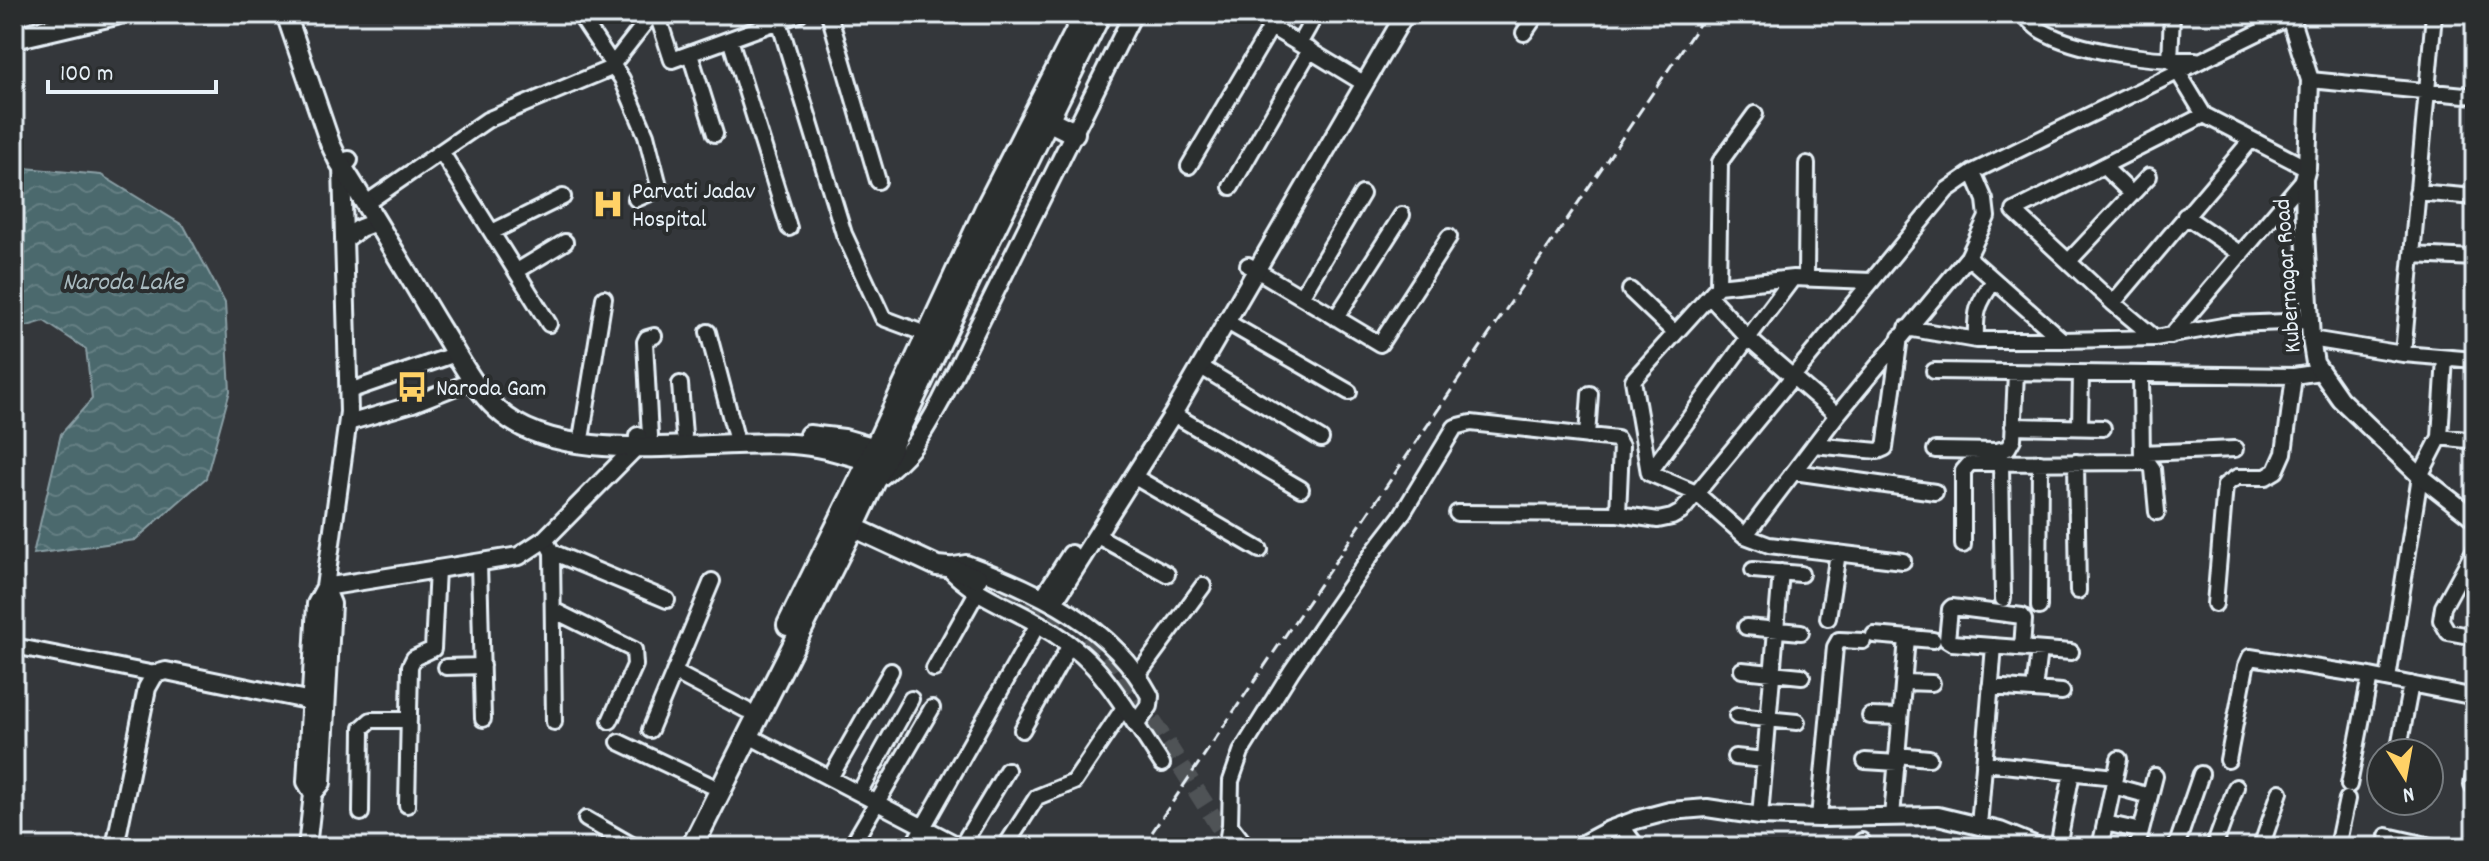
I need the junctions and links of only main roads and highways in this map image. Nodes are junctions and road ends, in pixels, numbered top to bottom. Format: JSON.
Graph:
{"nodes":[{"id":1,"x":75,"y":14,"type":"edge"},
{"id":2,"x":116,"y":14,"type":"edge"},
{"id":3,"x":286,"y":14,"type":"edge"},
{"id":4,"x":297,"y":14,"type":"edge"},
{"id":5,"x":1086,"y":15,"type":"edge"},
{"id":6,"x":14,"y":30,"type":"edge"},
{"id":7,"x":14,"y":38,"type":"edge"},
{"id":8,"x":1036,"y":110,"type":"junction"},
{"id":9,"x":1074,"y":133,"type":"road end"},
{"id":10,"x":346,"y":163,"type":"junction"},
{"id":11,"x":369,"y":202,"type":"junction"},
{"id":12,"x":642,"y":439,"type":"junction"},
{"id":13,"x":879,"y":461,"type":"junction"},
{"id":14,"x":849,"y":519,"type":"junction"},
{"id":15,"x":978,"y":585,"type":"tunnel mouth"},
{"id":16,"x":678,"y":847,"type":"edge"},
{"id":17,"x":692,"y":847,"type":"edge"}],
"edges":[{"from":1,"to":6,"type":"main road"},
{"from":2,"to":7,"type":"main road"},
{"from":3,"to":10,"type":"main road"},
{"from":4,"to":10,"type":"main road"},
{"from":5,"to":8,"type":"main road"},
{"from":8,"to":9,"type":"main road"},
{"from":8,"to":13,"type":"main road"},
{"from":8,"to":13,"type":"main road"},
{"from":10,"to":11,"type":"main road"},
{"from":11,"to":12,"type":"main road"},
{"from":11,"to":12,"type":"main road"},
{"from":12,"to":13,"type":"main road"},
{"from":12,"to":13,"type":"main road"},
{"from":13,"to":14,"type":"main road"},
{"from":14,"to":15,"type":"main road"},
{"from":14,"to":16,"type":"main road"},
{"from":14,"to":17,"type":"main road"}]}
